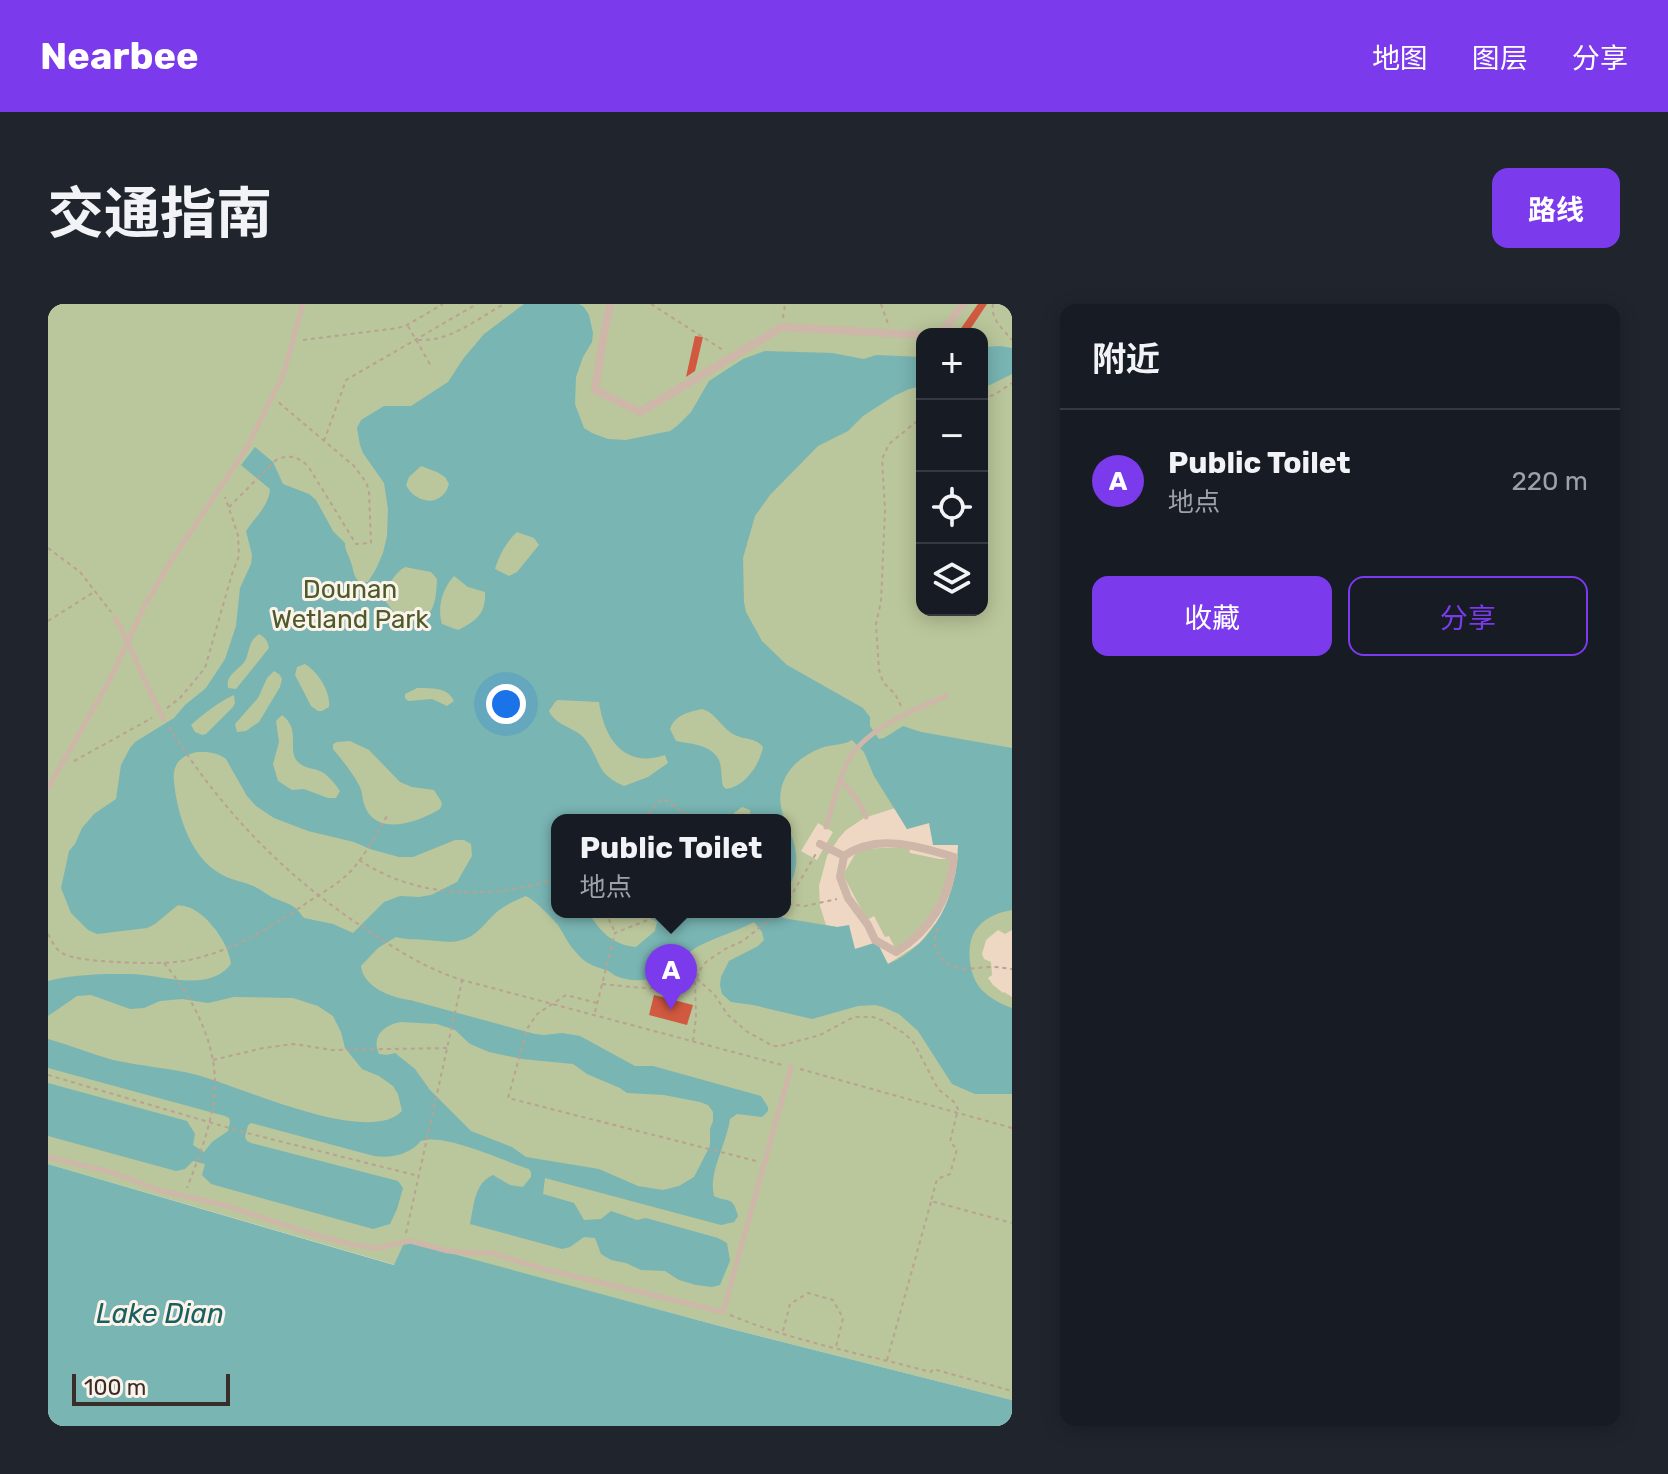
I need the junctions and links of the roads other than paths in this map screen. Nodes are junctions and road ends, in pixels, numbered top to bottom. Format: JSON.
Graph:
{"nodes":[{"id":1,"x":303,"y":304,"type":"edge"},
{"id":2,"x":610,"y":304,"type":"edge"},
{"id":3,"x":963,"y":304,"type":"edge"},
{"id":4,"x":945,"y":328,"type":"edge"},
{"id":5,"x":916,"y":335,"type":"edge"},
{"id":6,"x":115,"y":618,"type":"road end"},
{"id":7,"x":128,"y":642,"type":"junction"},
{"id":8,"x":946,"y":696,"type":"dead end"},
{"id":9,"x":162,"y":716,"type":"road end"},
{"id":10,"x":841,"y":781,"type":"junction"},
{"id":11,"x":48,"y":788,"type":"edge"},
{"id":12,"x":866,"y":817,"type":"dead end"},
{"id":13,"x":826,"y":827,"type":"dead end"},
{"id":14,"x":820,"y":844,"type":"road end"},
{"id":15,"x":844,"y":856,"type":"junction"},
{"id":16,"x":791,"y":1067,"type":"road end"},
{"id":17,"x":48,"y":1157,"type":"edge"}],
"edges":[{"from":1,"to":7,"type":"lane"},
{"from":2,"to":5,"type":"street"},
{"from":3,"to":4,"type":"street"},
{"from":6,"to":7,"type":"lane"},
{"from":7,"to":9,"type":"lane"},
{"from":7,"to":11,"type":"lane"},
{"from":8,"to":10,"type":"lane"},
{"from":10,"to":12,"type":"lane"},
{"from":10,"to":13,"type":"lane"},
{"from":14,"to":15,"type":"street"},
{"from":15,"to":15,"type":"street"},
{"from":16,"to":17,"type":"lane"}]}
